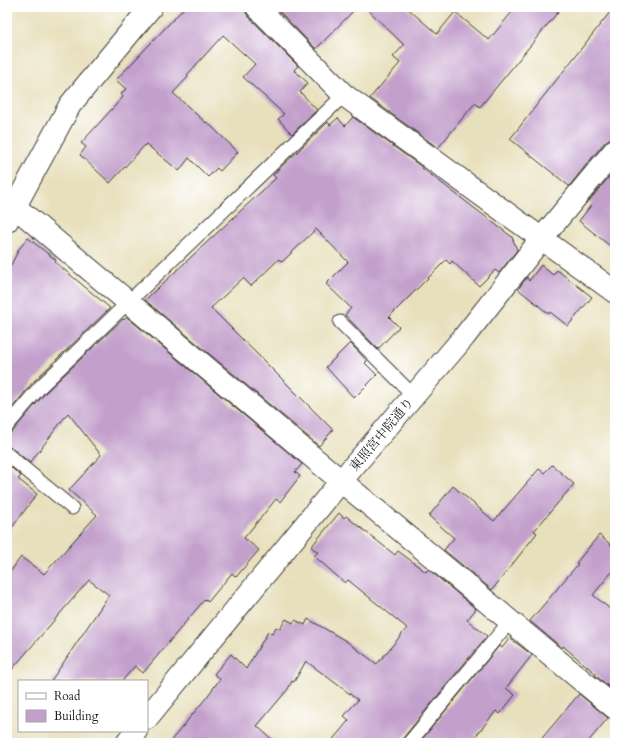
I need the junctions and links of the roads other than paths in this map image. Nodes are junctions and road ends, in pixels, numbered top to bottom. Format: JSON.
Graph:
{"nodes":[{"id":1,"x":151,"y":7,"type":"edge"},
{"id":2,"x":258,"y":7,"type":"edge"},
{"id":3,"x":344,"y":96,"type":"junction"},
{"id":4,"x":615,"y":150,"type":"edge"},
{"id":5,"x":11,"y":213,"type":"edge"},
{"id":6,"x":542,"y":238,"type":"junction"},
{"id":7,"x":615,"y":292,"type":"edge"},
{"id":8,"x":129,"y":302,"type":"junction"},
{"id":9,"x":340,"y":322,"type":"dead end"},
{"id":10,"x":414,"y":396,"type":"junction"},
{"id":11,"x":7,"y":426,"type":"edge"},
{"id":12,"x":7,"y":454,"type":"edge"},
{"id":13,"x":341,"y":481,"type":"junction"},
{"id":14,"x":72,"y":508,"type":"dead end"},
{"id":15,"x":510,"y":621,"type":"junction"},
{"id":16,"x":615,"y":707,"type":"edge"},
{"id":17,"x":148,"y":717,"type":"edge"},
{"id":18,"x":135,"y":732,"type":"edge"},
{"id":19,"x":126,"y":743,"type":"edge"},
{"id":20,"x":409,"y":743,"type":"edge"}],
"edges":[{"from":1,"to":5,"type":"street"},
{"from":2,"to":3,"type":"street"},
{"from":3,"to":6,"type":"street"},
{"from":3,"to":8,"type":"lane"},
{"from":4,"to":6,"type":"street","name":"東照宮中院通り"},
{"from":5,"to":8,"type":"street"},
{"from":6,"to":7,"type":"street"},
{"from":6,"to":10,"type":"street","name":"東照宮中院通り"},
{"from":8,"to":11,"type":"lane"},
{"from":8,"to":13,"type":"street"},
{"from":9,"to":10,"type":"lane"},
{"from":10,"to":13,"type":"street","name":"東照宮中院通り"},
{"from":12,"to":14,"type":"lane"},
{"from":13,"to":15,"type":"street"},
{"from":13,"to":17,"type":"street","name":"東照宮中院通り"},
{"from":15,"to":16,"type":"street"},
{"from":15,"to":20,"type":"lane"},
{"from":18,"to":19,"type":"street"}]}
